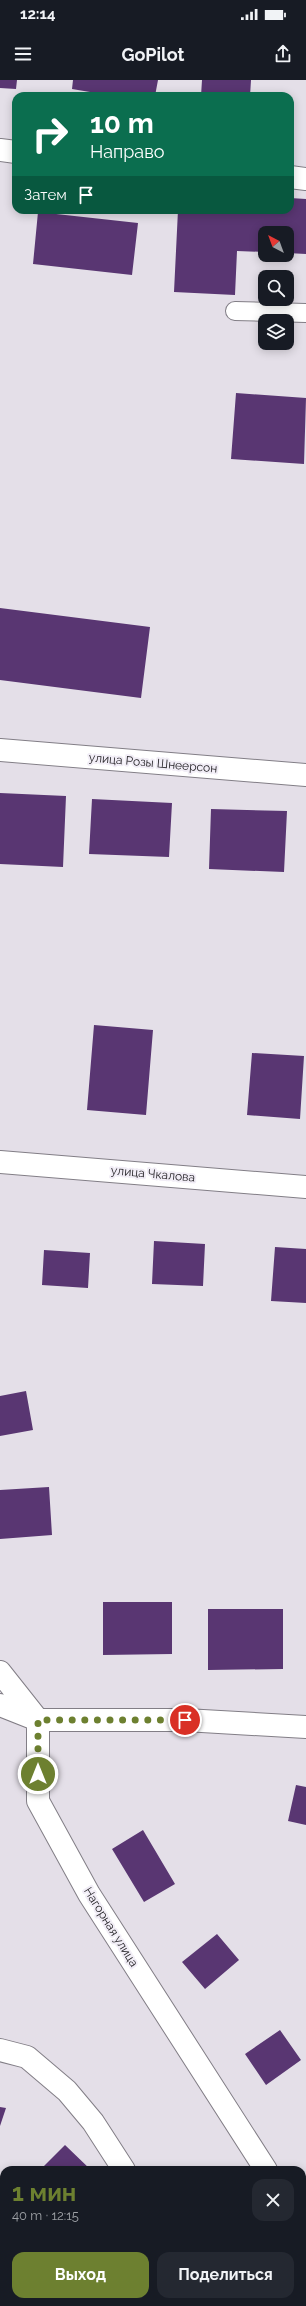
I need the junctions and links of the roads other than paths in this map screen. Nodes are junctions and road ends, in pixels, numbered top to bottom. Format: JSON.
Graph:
{"nodes":[{"id":1,"x":0,"y":150,"type":"edge"},
{"id":2,"x":12,"y":152,"type":"edge"},
{"id":3,"x":294,"y":178,"type":"edge"},
{"id":4,"x":306,"y":179,"type":"edge"},
{"id":5,"x":235,"y":311,"type":"dead end"},
{"id":6,"x":306,"y":313,"type":"edge"},
{"id":7,"x":0,"y":750,"type":"edge"},
{"id":8,"x":306,"y":775,"type":"edge"},
{"id":9,"x":0,"y":1162,"type":"edge"},
{"id":10,"x":306,"y":1187,"type":"edge"},
{"id":11,"x":0,"y":1672,"type":"edge"},
{"id":12,"x":0,"y":1705,"type":"edge"},
{"id":13,"x":38,"y":1720,"type":"junction"},
{"id":14,"x":306,"y":1727,"type":"edge"},
{"id":15,"x":0,"y":2050,"type":"edge"},
{"id":16,"x":121,"y":2166,"type":"edge"},
{"id":17,"x":263,"y":2166,"type":"edge"}],
"edges":[{"from":1,"to":2,"type":"street"},
{"from":3,"to":4,"type":"street"},
{"from":5,"to":6,"type":"lane"},
{"from":7,"to":8,"type":"street","name":"улица Розы Шнеерсон"},
{"from":9,"to":10,"type":"street","name":"улица Чкалова"},
{"from":11,"to":13,"type":"street"},
{"from":12,"to":13,"type":"street"},
{"from":13,"to":14,"type":"street"},
{"from":13,"to":17,"type":"street","name":"Нагорная улица"},
{"from":15,"to":16,"type":"street"}]}
